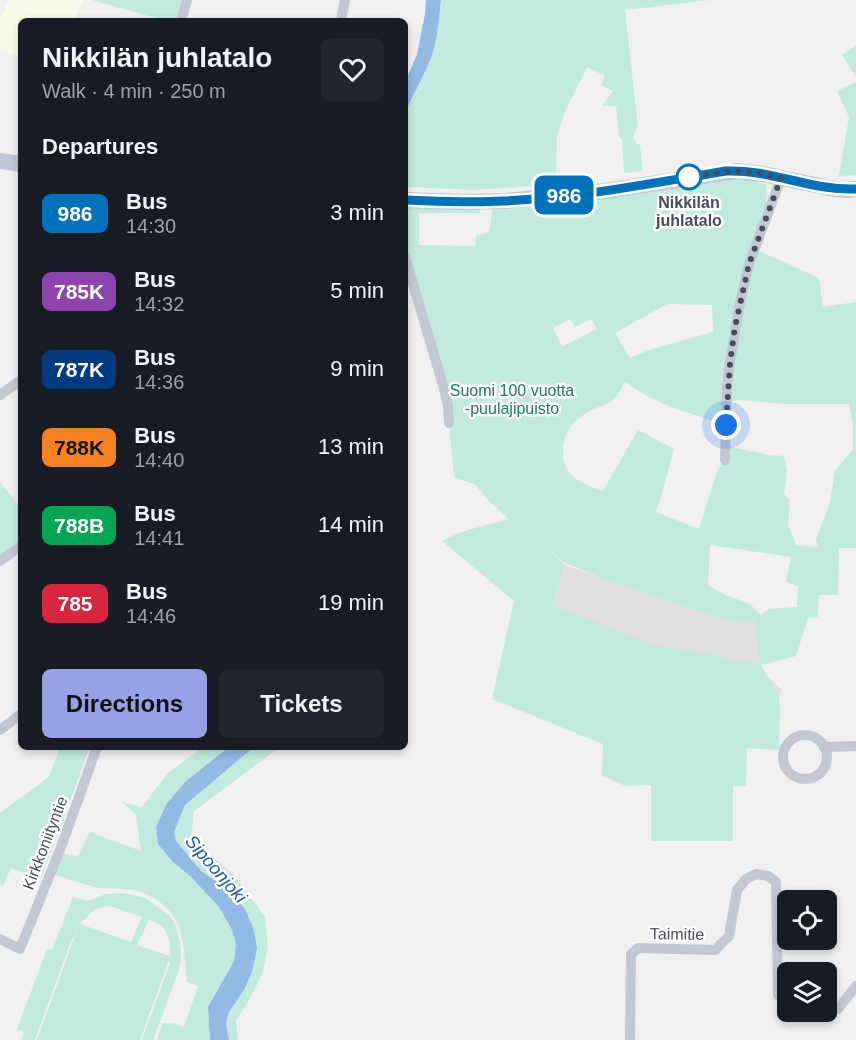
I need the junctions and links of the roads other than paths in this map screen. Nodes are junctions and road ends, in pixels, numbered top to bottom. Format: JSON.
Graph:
{"nodes":[{"id":1,"x":187,"y":0,"type":"edge"},
{"id":2,"x":345,"y":0,"type":"edge"},
{"id":3,"x":182,"y":18,"type":"edge"},
{"id":4,"x":342,"y":18,"type":"edge"},
{"id":5,"x":0,"y":161,"type":"edge"},
{"id":6,"x":18,"y":164,"type":"edge"},
{"id":7,"x":781,"y":178,"type":"junction"},
{"id":8,"x":856,"y":189,"type":"edge"},
{"id":9,"x":408,"y":200,"type":"edge"},
{"id":10,"x":408,"y":267,"type":"edge"},
{"id":11,"x":18,"y":382,"type":"edge"},
{"id":12,"x":0,"y":395,"type":"edge"},
{"id":13,"x":449,"y":423,"type":"dead end"},
{"id":14,"x":725,"y":460,"type":"dead end"},
{"id":15,"x":18,"y":548,"type":"edge"},
{"id":16,"x":0,"y":561,"type":"edge"},
{"id":17,"x":18,"y":716,"type":"edge"},
{"id":18,"x":0,"y":730,"type":"edge"},
{"id":19,"x":856,"y":746,"type":"edge"},
{"id":20,"x":824,"y":747,"type":"junction"},
{"id":21,"x":96,"y":750,"type":"edge"},
{"id":22,"x":0,"y":939,"type":"edge"},
{"id":23,"x":777,"y":962,"type":"edge"},
{"id":24,"x":856,"y":986,"type":"edge"},
{"id":25,"x":837,"y":1009,"type":"edge"},
{"id":26,"x":630,"y":1040,"type":"edge"}],
"edges":[{"from":1,"to":3,"type":"street"},
{"from":2,"to":4,"type":"street"},
{"from":5,"to":6,"type":"street"},
{"from":7,"to":8,"type":"street"},
{"from":7,"to":9,"type":"street"},
{"from":7,"to":14,"type":"street"},
{"from":10,"to":13,"type":"street"},
{"from":11,"to":12,"type":"street"},
{"from":15,"to":16,"type":"street"},
{"from":17,"to":18,"type":"street"},
{"from":19,"to":20,"type":"street"},
{"from":20,"to":20,"type":"street"},
{"from":21,"to":22,"type":"street","name":"Kirkkoniityntie"},
{"from":23,"to":26,"type":"street","name":"Taimitie"},
{"from":24,"to":25,"type":"street"}]}
